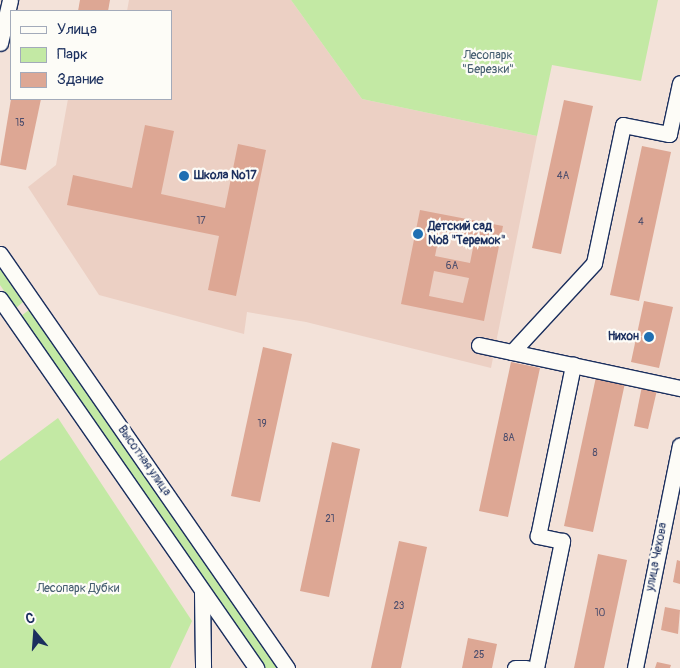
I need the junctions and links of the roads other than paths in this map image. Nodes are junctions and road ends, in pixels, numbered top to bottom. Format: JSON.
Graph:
{"nodes":[{"id":1,"x":10,"y":0,"type":"edge"},
{"id":2,"x":0,"y":43,"type":"edge"},
{"id":3,"x":680,"y":83,"type":"edge"},
{"id":4,"x":0,"y":254,"type":"edge"},
{"id":5,"x":0,"y":299,"type":"edge"},
{"id":6,"x":479,"y":345,"type":"dead end"},
{"id":7,"x":512,"y":352,"type":"junction"},
{"id":8,"x":573,"y":365,"type":"junction"},
{"id":9,"x":680,"y":388,"type":"edge"},
{"id":10,"x":680,"y":445,"type":"edge"},
{"id":11,"x":202,"y":591,"type":"junction"},
{"id":12,"x":203,"y":668,"type":"edge"},
{"id":13,"x":256,"y":668,"type":"edge"},
{"id":14,"x":287,"y":668,"type":"edge"},
{"id":15,"x":515,"y":668,"type":"edge"},
{"id":16,"x":526,"y":668,"type":"edge"},
{"id":17,"x":536,"y":668,"type":"edge"},
{"id":18,"x":635,"y":668,"type":"edge"}],
"edges":[{"from":1,"to":2,"type":"street"},
{"from":3,"to":7,"type":"street"},
{"from":4,"to":14,"type":"street","name":"Высотная улица"},
{"from":5,"to":11,"type":"street"},
{"from":6,"to":7,"type":"street"},
{"from":7,"to":8,"type":"street"},
{"from":8,"to":9,"type":"street"},
{"from":8,"to":17,"type":"street"},
{"from":10,"to":18,"type":"street","name":"улица Чехова"},
{"from":11,"to":12,"type":"street"},
{"from":11,"to":13,"type":"street"},
{"from":15,"to":16,"type":"street"}]}
